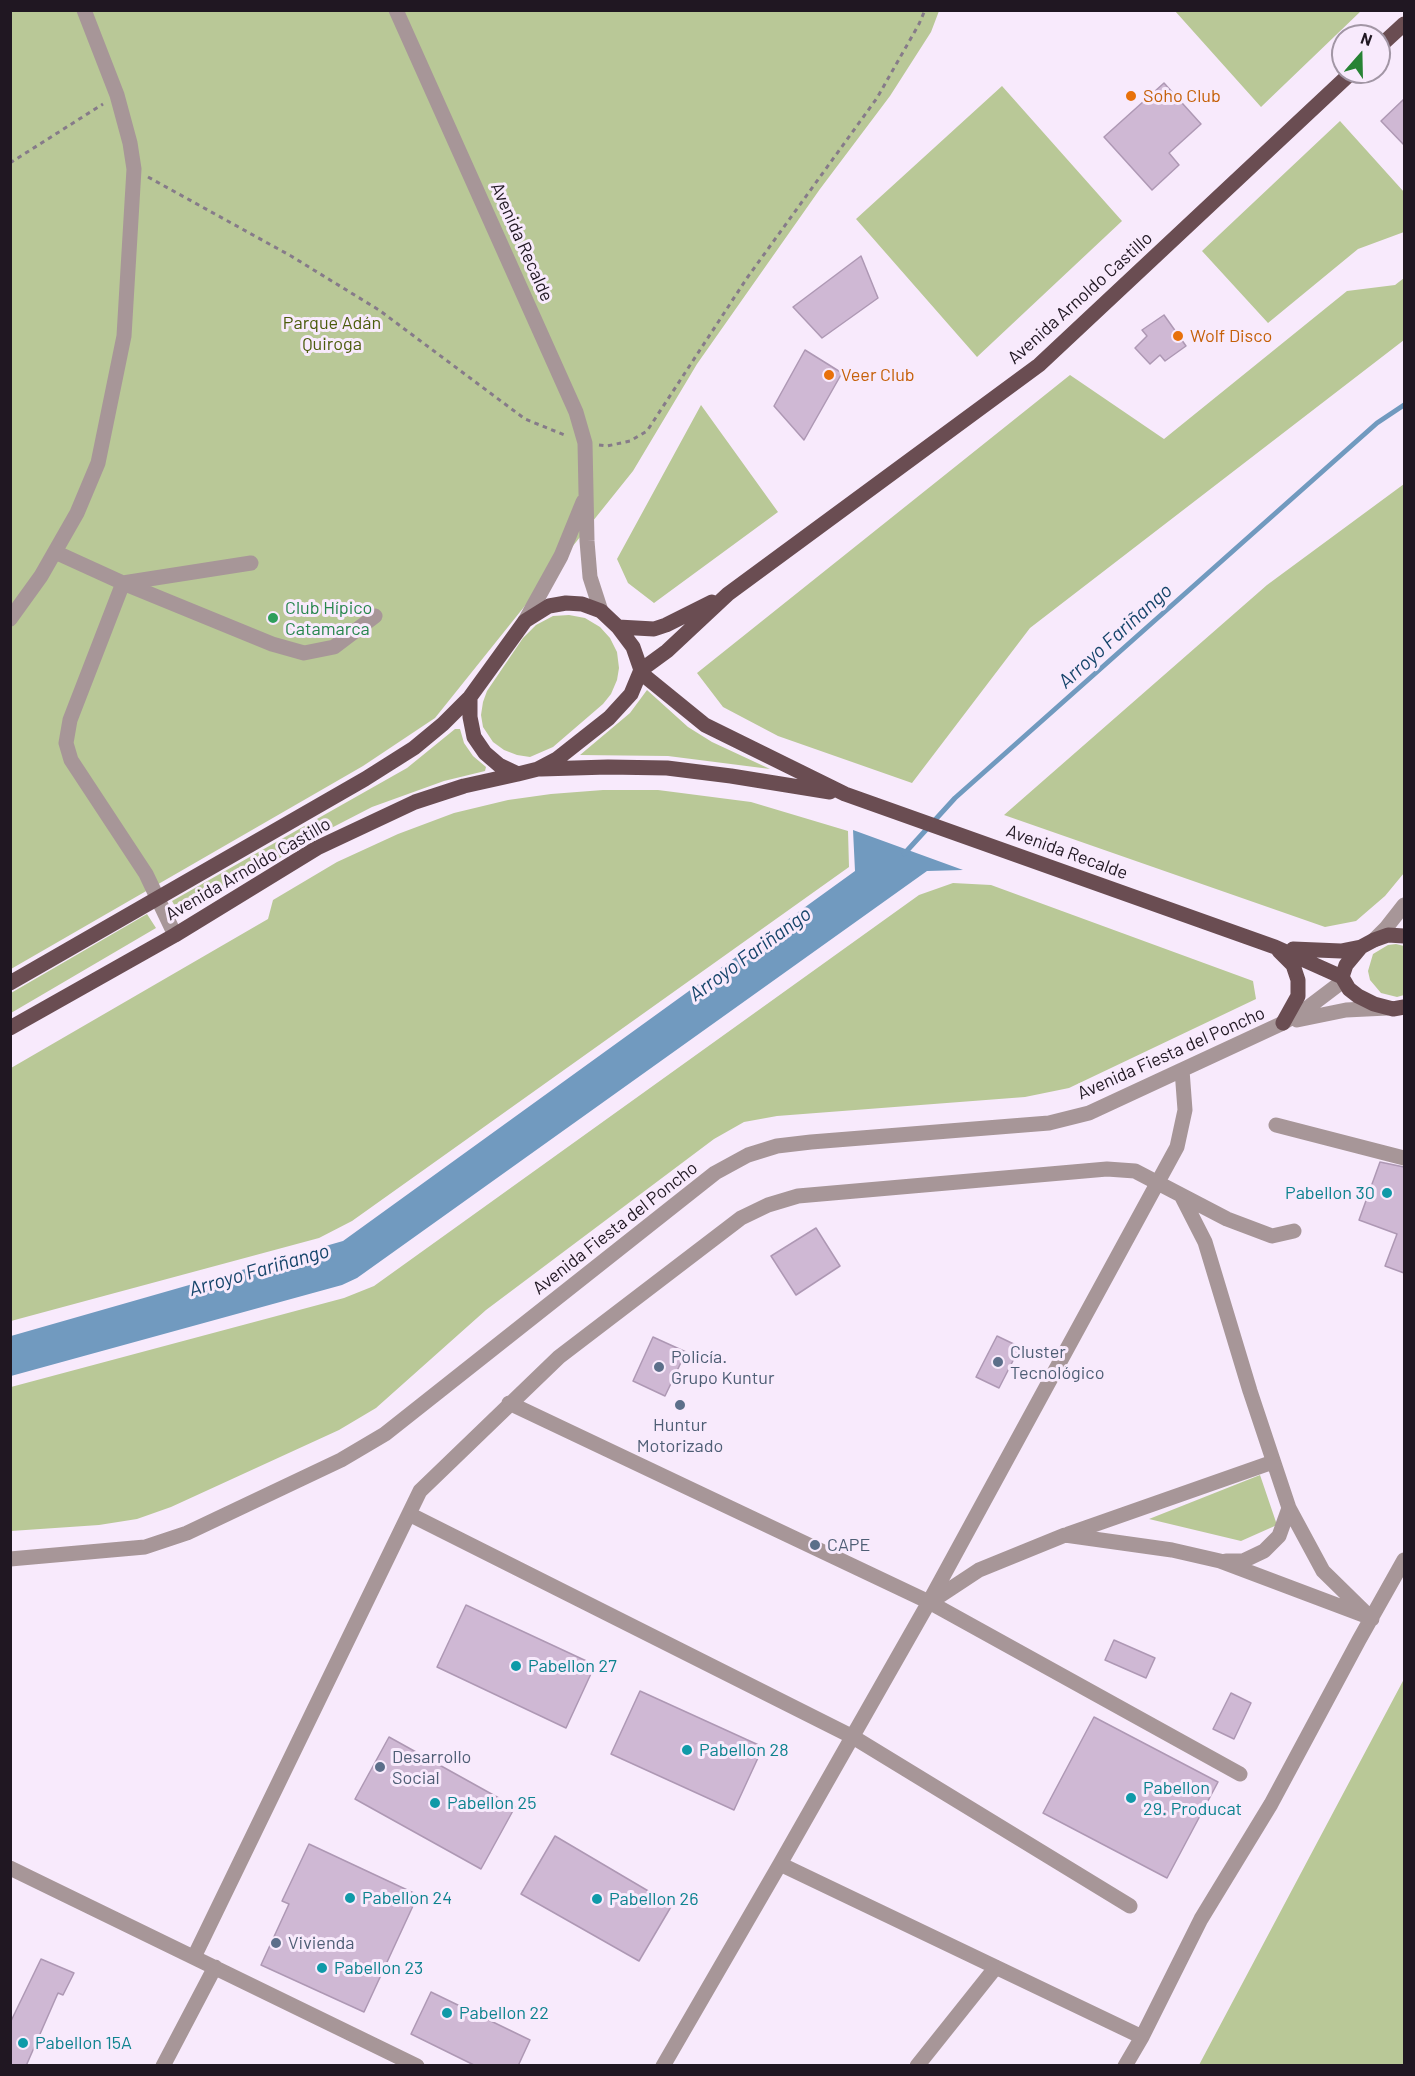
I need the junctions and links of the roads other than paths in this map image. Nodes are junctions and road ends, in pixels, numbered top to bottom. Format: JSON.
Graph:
{"nodes":[{"id":1,"x":84,"y":10,"type":"edge"},
{"id":2,"x":396,"y":10,"type":"edge"},
{"id":3,"x":1404,"y":24,"type":"edge"},
{"id":4,"x":1391,"y":36,"type":"edge"},
{"id":5,"x":1339,"y":84,"type":"edge"},
{"id":6,"x":586,"y":497,"type":"junction"},
{"id":7,"x":55,"y":552,"type":"junction"},
{"id":8,"x":251,"y":563,"type":"dead end"},
{"id":9,"x":123,"y":583,"type":"junction"},
{"id":10,"x":728,"y":594,"type":"junction"},
{"id":11,"x":601,"y":611,"type":"junction"},
{"id":12,"x":375,"y":616,"type":"dead end"},
{"id":13,"x":10,"y":619,"type":"edge"},
{"id":14,"x":525,"y":621,"type":"junction"},
{"id":15,"x":618,"y":627,"type":"junction"},
{"id":16,"x":641,"y":671,"type":"junction"},
{"id":17,"x":470,"y":697,"type":"junction"},
{"id":18,"x":538,"y":769,"type":"junction"},
{"id":19,"x":518,"y":774,"type":"junction"},
{"id":20,"x":845,"y":794,"type":"junction"},
{"id":21,"x":156,"y":899,"type":"junction"},
{"id":22,"x":1404,"y":905,"type":"edge"},
{"id":23,"x":175,"y":935,"type":"junction"},
{"id":24,"x":1404,"y":936,"type":"edge"},
{"id":25,"x":1368,"y":943,"type":"junction"},
{"id":26,"x":1275,"y":947,"type":"junction"},
{"id":27,"x":1342,"y":979,"type":"junction"},
{"id":28,"x":10,"y":982,"type":"edge"},
{"id":29,"x":1397,"y":1009,"type":"edge"},
{"id":30,"x":1283,"y":1023,"type":"junction"},
{"id":31,"x":10,"y":1028,"type":"edge"},
{"id":32,"x":1182,"y":1070,"type":"junction"},
{"id":33,"x":1276,"y":1125,"type":"dead end"},
{"id":34,"x":1404,"y":1158,"type":"edge"},
{"id":35,"x":1158,"y":1183,"type":"junction"},
{"id":36,"x":1180,"y":1195,"type":"junction"},
{"id":37,"x":1294,"y":1231,"type":"dead end"},
{"id":38,"x":509,"y":1404,"type":"junction"},
{"id":39,"x":1273,"y":1462,"type":"junction"},
{"id":40,"x":1289,"y":1508,"type":"junction"},
{"id":41,"x":409,"y":1514,"type":"junction"},
{"id":42,"x":1065,"y":1536,"type":"junction"},
{"id":43,"x":10,"y":1558,"type":"edge"},
{"id":44,"x":1404,"y":1560,"type":"edge"},
{"id":45,"x":1220,"y":1561,"type":"junction"},
{"id":46,"x":929,"y":1602,"type":"junction"},
{"id":47,"x":1372,"y":1618,"type":"junction"},
{"id":48,"x":853,"y":1737,"type":"junction"},
{"id":49,"x":1240,"y":1774,"type":"dead end"},
{"id":50,"x":780,"y":1864,"type":"junction"},
{"id":51,"x":10,"y":1868,"type":"edge"},
{"id":52,"x":1130,"y":1906,"type":"dead end"},
{"id":53,"x":194,"y":1957,"type":"junction"},
{"id":54,"x":215,"y":1967,"type":"junction"},
{"id":55,"x":996,"y":1967,"type":"junction"},
{"id":56,"x":1142,"y":2037,"type":"junction"},
{"id":57,"x":163,"y":2066,"type":"edge"},
{"id":58,"x":417,"y":2066,"type":"edge"},
{"id":59,"x":663,"y":2066,"type":"edge"},
{"id":60,"x":916,"y":2066,"type":"edge"},
{"id":61,"x":1125,"y":2066,"type":"edge"}],
"edges":[{"from":1,"to":7,"type":"street"},
{"from":2,"to":6,"type":"street","name":"Avenida Recalde"},
{"from":3,"to":4,"type":"main road"},
{"from":5,"to":10,"type":"main road","name":"Avenida Arnoldo Castillo"},
{"from":6,"to":11,"type":"street","name":"Avenida Recalde"},
{"from":6,"to":14,"type":"street","name":"Avenida Recalde"},
{"from":7,"to":9,"type":"street"},
{"from":7,"to":13,"type":"street"},
{"from":8,"to":9,"type":"street"},
{"from":9,"to":12,"type":"street"},
{"from":9,"to":21,"type":"street"},
{"from":10,"to":15,"type":"main road","name":"Avenida Arnoldo Castillo"},
{"from":10,"to":16,"type":"main road","name":"Avenida Arnoldo Castillo"},
{"from":11,"to":14,"type":"main road"},
{"from":11,"to":15,"type":"main road"},
{"from":14,"to":17,"type":"main road"},
{"from":15,"to":16,"type":"main road"},
{"from":16,"to":18,"type":"main road"},
{"from":16,"to":20,"type":"main road","name":"Avenida Recalde"},
{"from":17,"to":19,"type":"main road"},
{"from":17,"to":21,"type":"main road","name":"Avenida Arnoldo Castillo"},
{"from":18,"to":19,"type":"main road"},
{"from":18,"to":20,"type":"main road","name":"Avenida Recalde"},
{"from":19,"to":23,"type":"main road","name":"Avenida Arnoldo Castillo"},
{"from":20,"to":26,"type":"main road","name":"Avenida Recalde"},
{"from":21,"to":23,"type":"street"},
{"from":21,"to":28,"type":"main road","name":"Avenida Arnoldo Castillo"},
{"from":22,"to":25,"type":"street"},
{"from":23,"to":31,"type":"main road","name":"Avenida Arnoldo Castillo"},
{"from":24,"to":25,"type":"main road","name":"Avenida Recalde"},
{"from":25,"to":26,"type":"main road","name":"Avenida Recalde"},
{"from":25,"to":27,"type":"main road"},
{"from":26,"to":27,"type":"main road","name":"Avenida Recalde"},
{"from":26,"to":30,"type":"main road"},
{"from":27,"to":29,"type":"main road","name":"Avenida Recalde"},
{"from":27,"to":30,"type":"street","name":"Avenida Fiesta del Poncho"},
{"from":29,"to":30,"type":"street","name":"Avenida Fiesta del Poncho"},
{"from":30,"to":32,"type":"street","name":"Avenida Fiesta del Poncho"},
{"from":32,"to":35,"type":"street"},
{"from":32,"to":43,"type":"street","name":"Avenida Fiesta del Poncho"},
{"from":33,"to":34,"type":"street"},
{"from":35,"to":36,"type":"street"},
{"from":35,"to":38,"type":"street"},
{"from":35,"to":46,"type":"street"},
{"from":36,"to":37,"type":"street"},
{"from":36,"to":39,"type":"street"},
{"from":38,"to":41,"type":"street"},
{"from":38,"to":46,"type":"street"},
{"from":39,"to":40,"type":"street"},
{"from":39,"to":42,"type":"street"},
{"from":40,"to":45,"type":"street"},
{"from":40,"to":47,"type":"street"},
{"from":41,"to":48,"type":"street"},
{"from":41,"to":53,"type":"street"},
{"from":42,"to":45,"type":"street"},
{"from":42,"to":46,"type":"street"},
{"from":44,"to":47,"type":"street"},
{"from":45,"to":47,"type":"street"},
{"from":46,"to":48,"type":"street"},
{"from":46,"to":49,"type":"street"},
{"from":47,"to":56,"type":"street"},
{"from":48,"to":50,"type":"street"},
{"from":48,"to":52,"type":"street"},
{"from":50,"to":55,"type":"street"},
{"from":50,"to":59,"type":"street"},
{"from":51,"to":53,"type":"street"},
{"from":53,"to":54,"type":"street"},
{"from":54,"to":57,"type":"street"},
{"from":54,"to":58,"type":"street"},
{"from":55,"to":56,"type":"street"},
{"from":55,"to":60,"type":"street"},
{"from":56,"to":61,"type":"street"}]}
